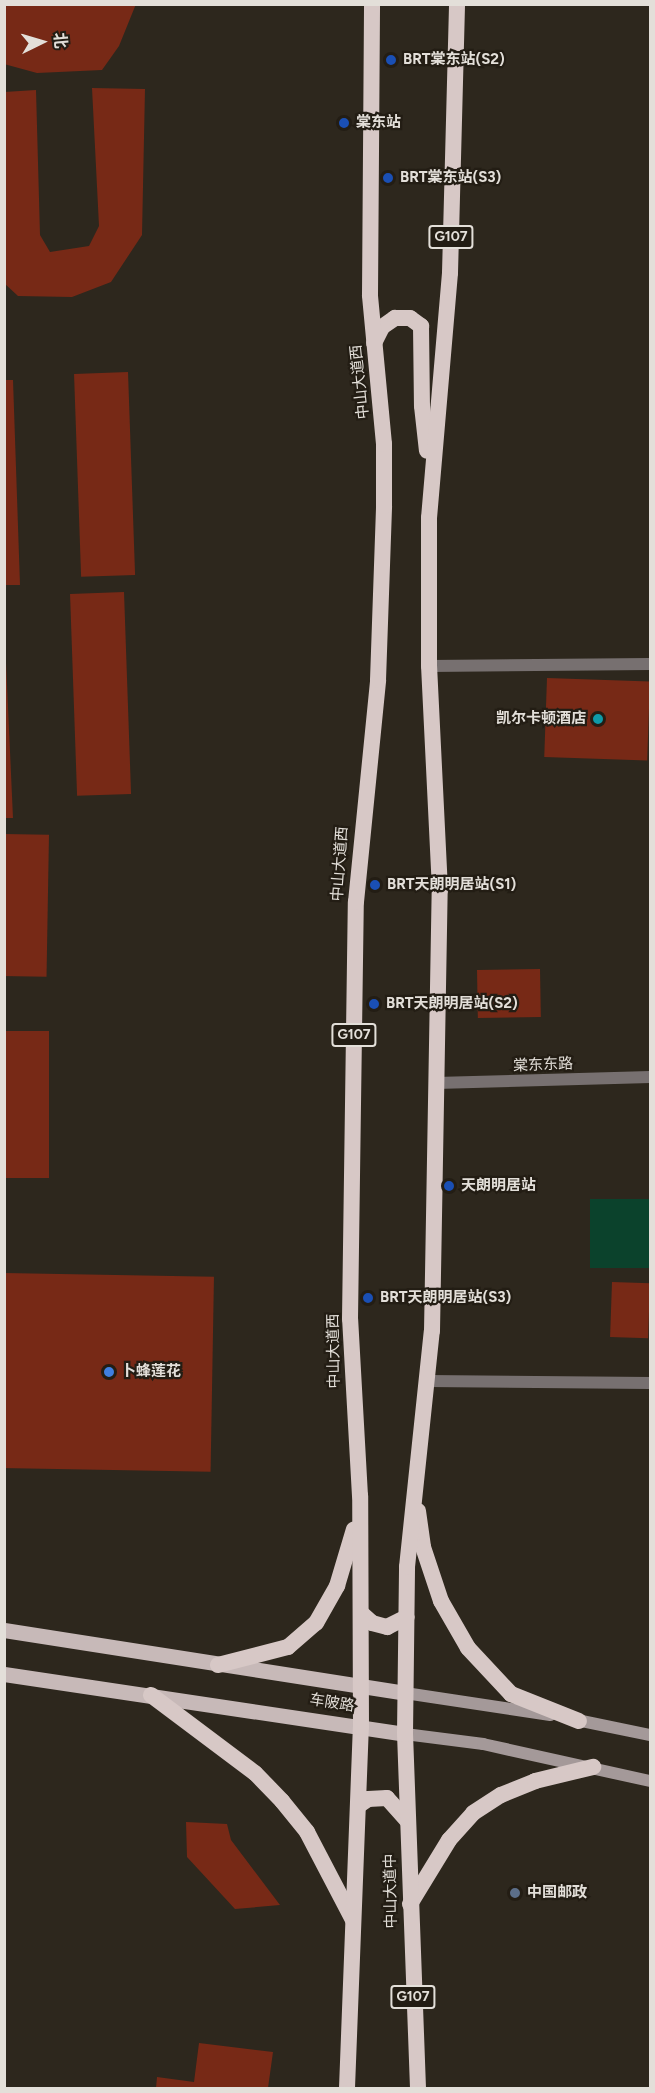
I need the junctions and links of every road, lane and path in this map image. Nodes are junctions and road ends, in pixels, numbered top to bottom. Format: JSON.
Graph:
{"nodes":[{"id":1,"x":372,"y":4,"type":"edge"},
{"id":2,"x":457,"y":4,"type":"edge"},
{"id":3,"x":374,"y":343,"type":"junction"},
{"id":4,"x":430,"y":470,"type":"junction"},
{"id":5,"x":651,"y":664,"type":"edge"},
{"id":6,"x":429,"y":666,"type":"junction"},
{"id":7,"x":651,"y":1077,"type":"edge"},
{"id":8,"x":436,"y":1083,"type":"junction"},
{"id":9,"x":428,"y":1381,"type":"junction"},
{"id":10,"x":651,"y":1383,"type":"edge"},
{"id":11,"x":416,"y":1474,"type":"junction"},
{"id":12,"x":360,"y":1496,"type":"junction"},
{"id":13,"x":361,"y":1613,"type":"junction"},
{"id":14,"x":407,"y":1617,"type":"junction"},
{"id":15,"x":4,"y":1630,"type":"edge"},
{"id":16,"x":218,"y":1665,"type":"junction"},
{"id":17,"x":4,"y":1674,"type":"edge"},
{"id":18,"x":360,"y":1687,"type":"junction"},
{"id":19,"x":405,"y":1693,"type":"junction"},
{"id":20,"x":152,"y":1695,"type":"junction"},
{"id":21,"x":579,"y":1721,"type":"junction"},
{"id":22,"x":361,"y":1726,"type":"junction"},
{"id":23,"x":405,"y":1734,"type":"junction"},
{"id":24,"x":651,"y":1735,"type":"edge"},
{"id":25,"x":593,"y":1767,"type":"junction"},
{"id":26,"x":651,"y":1781,"type":"edge"},
{"id":27,"x":358,"y":1806,"type":"junction"},
{"id":28,"x":407,"y":1820,"type":"junction"},
{"id":29,"x":409,"y":1905,"type":"junction"},
{"id":30,"x":355,"y":1924,"type":"junction"},
{"id":31,"x":347,"y":2088,"type":"edge"},
{"id":32,"x":418,"y":2088,"type":"edge"}],
"edges":[{"from":1,"to":3,"type":"highway","name":"中山大道西","number":"G107"},
{"from":2,"to":4,"type":"highway","number":"G107"},
{"from":3,"to":4,"type":"highway"},
{"from":3,"to":12,"type":"highway","name":"中山大道西","number":"G107"},
{"from":4,"to":6,"type":"highway","number":"G107"},
{"from":5,"to":6,"type":"street"},
{"from":6,"to":8,"type":"highway","number":"G107"},
{"from":7,"to":8,"type":"street","name":"棠东东路"},
{"from":8,"to":9,"type":"highway","number":"G107"},
{"from":9,"to":10,"type":"street"},
{"from":9,"to":11,"type":"highway","number":"G107"},
{"from":11,"to":14,"type":"highway","number":"G107"},
{"from":11,"to":21,"type":"highway"},
{"from":12,"to":13,"type":"highway","name":"中山大道西","number":"G107"},
{"from":12,"to":16,"type":"highway"},
{"from":13,"to":14,"type":"highway"},
{"from":13,"to":18,"type":"highway","name":"中山大道西","number":"G107"},
{"from":14,"to":19,"type":"highway","number":"G107"},
{"from":15,"to":16,"type":"main road","name":"车陂路"},
{"from":16,"to":18,"type":"main road","name":"车陂路"},
{"from":17,"to":20,"type":"main road","name":"车陂路"},
{"from":18,"to":19,"type":"main road","name":"车陂路"},
{"from":18,"to":22,"type":"highway","name":"中山大道西","number":"G107"},
{"from":19,"to":21,"type":"main road","name":"车陂路"},
{"from":19,"to":23,"type":"highway","name":"中山大道中","number":"G107"},
{"from":20,"to":22,"type":"main road","name":"车陂路"},
{"from":20,"to":30,"type":"highway"},
{"from":21,"to":24,"type":"main road","name":"车陂路"},
{"from":22,"to":23,"type":"main road","name":"车陂路"},
{"from":22,"to":27,"type":"highway","number":"G107"},
{"from":23,"to":25,"type":"main road","name":"车陂路"},
{"from":23,"to":28,"type":"highway","name":"中山大道中","number":"G107"},
{"from":25,"to":26,"type":"main road","name":"车陂路"},
{"from":25,"to":29,"type":"highway"},
{"from":27,"to":28,"type":"highway"},
{"from":27,"to":30,"type":"highway"},
{"from":28,"to":29,"type":"highway","name":"中山大道中","number":"G107"},
{"from":29,"to":32,"type":"highway","name":"中山大道中","number":"G107"},
{"from":30,"to":31,"type":"highway"}]}
